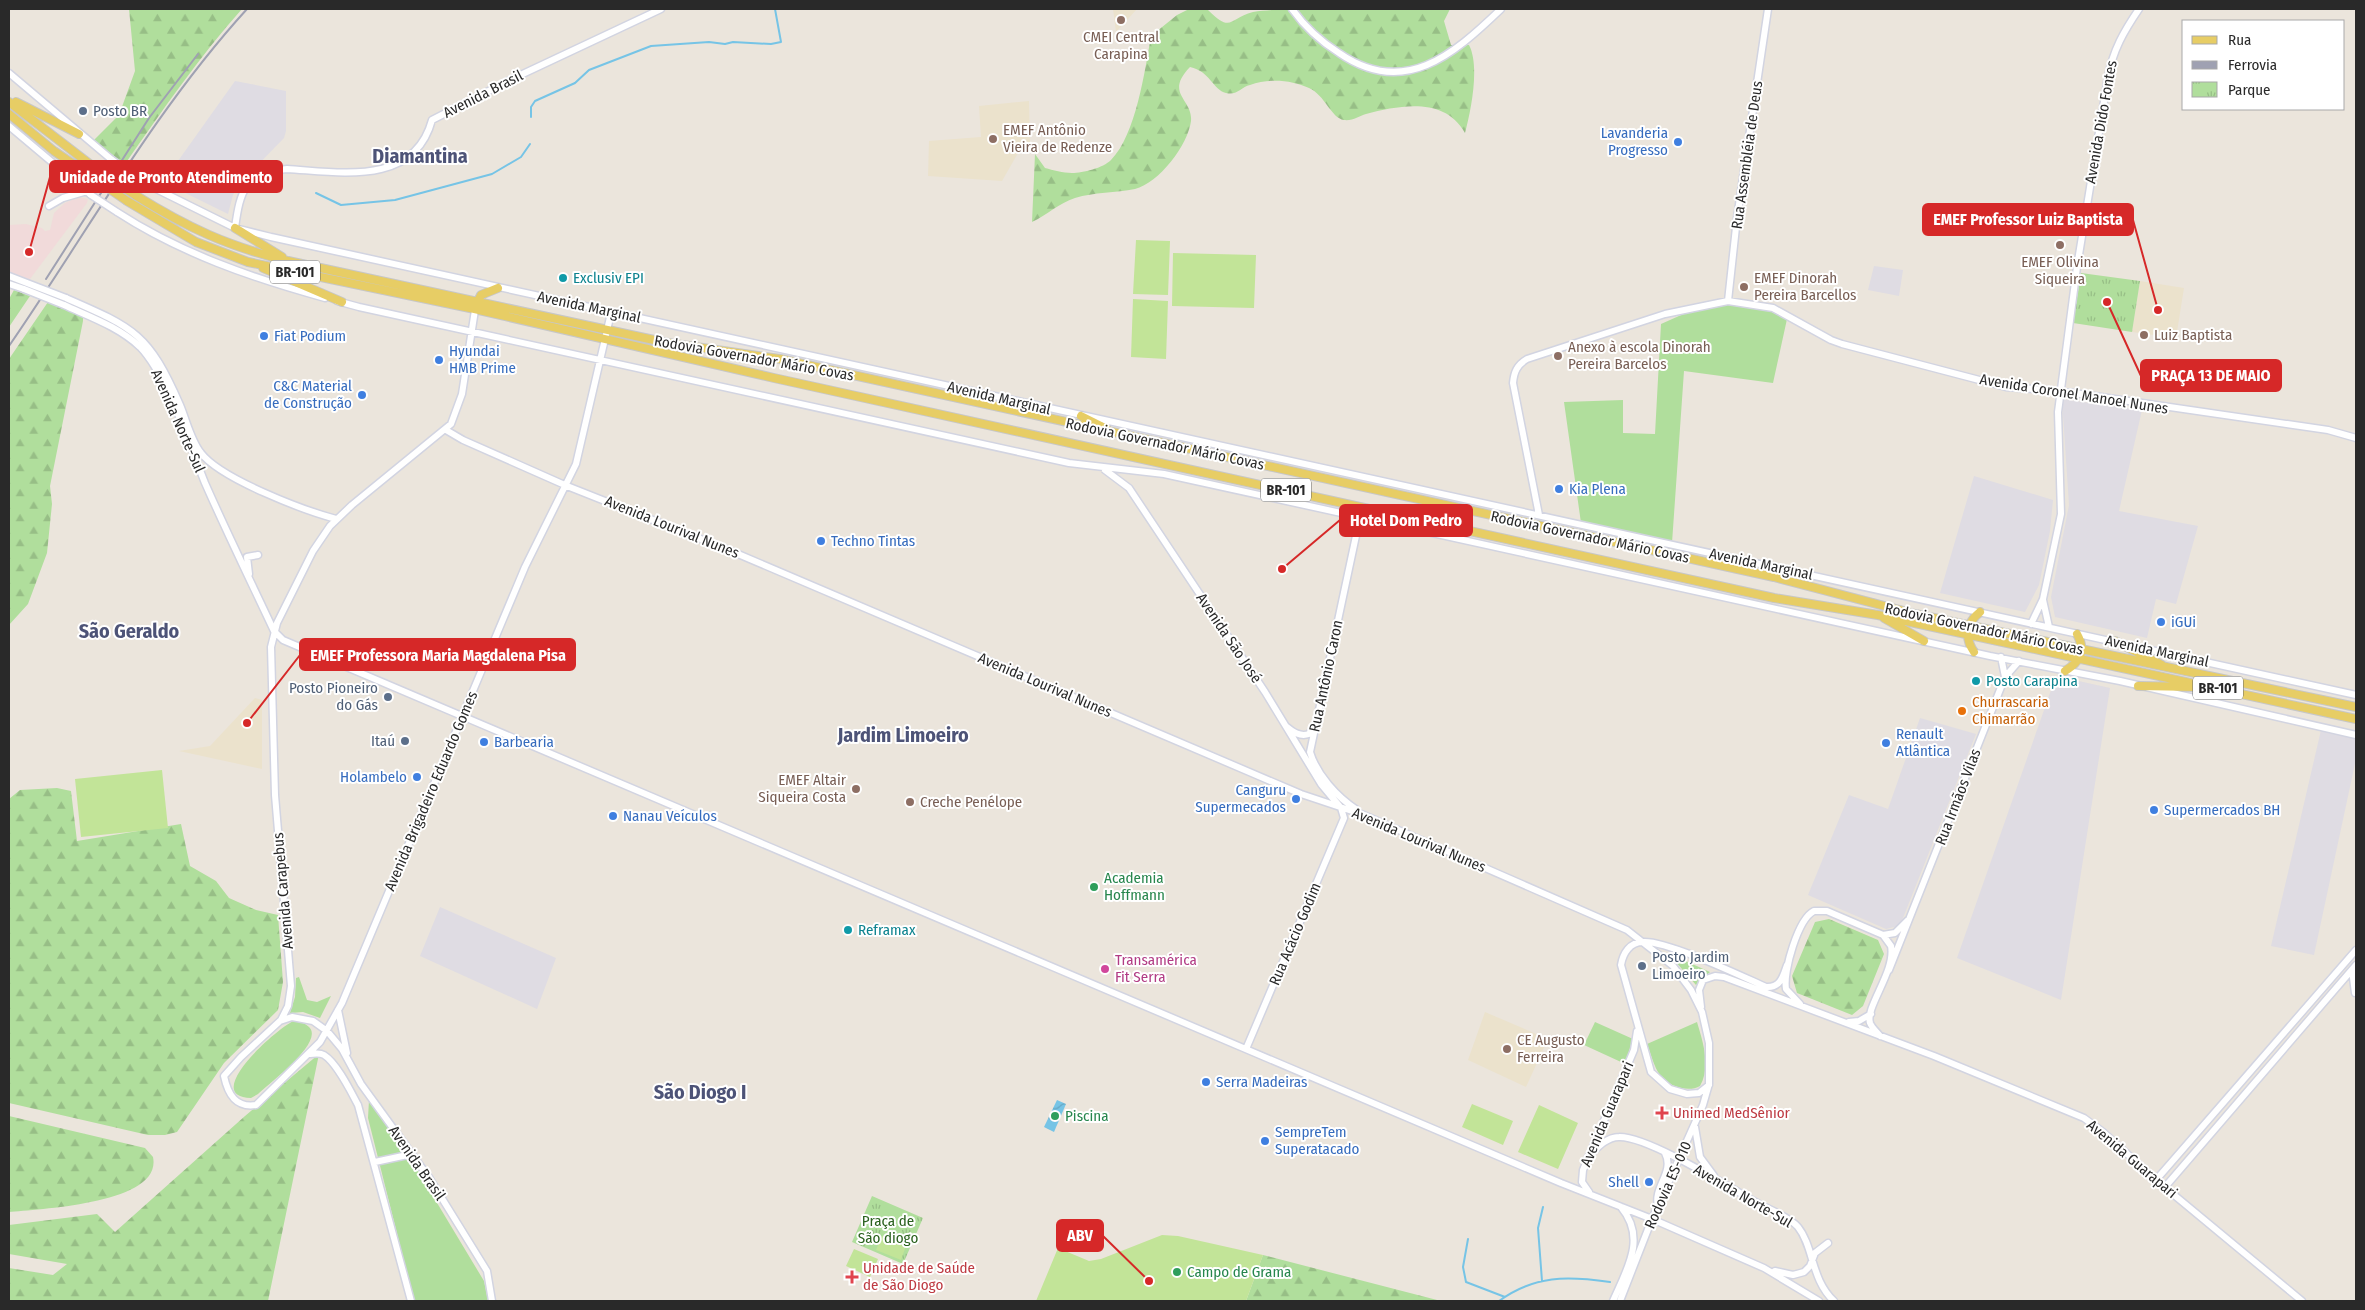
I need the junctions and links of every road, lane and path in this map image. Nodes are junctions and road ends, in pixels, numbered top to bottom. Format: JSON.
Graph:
{"nodes":[{"id":1,"x":661,"y":9,"type":"edge"},
{"id":2,"x":1292,"y":9,"type":"edge"},
{"id":3,"x":1500,"y":9,"type":"edge"},
{"id":4,"x":1768,"y":9,"type":"edge"},
{"id":5,"x":2139,"y":9,"type":"edge"},
{"id":6,"x":9,"y":73,"type":"edge"},
{"id":7,"x":9,"y":100,"type":"edge"},
{"id":8,"x":9,"y":114,"type":"edge"},
{"id":9,"x":9,"y":126,"type":"edge"},
{"id":10,"x":79,"y":134,"type":"junction"},
{"id":11,"x":89,"y":193,"type":"junction"},
{"id":12,"x":49,"y":206,"type":"dead end"},
{"id":13,"x":235,"y":228,"type":"junction"},
{"id":14,"x":288,"y":260,"type":"junction"},
{"id":15,"x":248,"y":262,"type":"junction"},
{"id":16,"x":9,"y":276,"type":"edge"},
{"id":17,"x":9,"y":284,"type":"edge"},
{"id":18,"x":26,"y":286,"type":"junction"},
{"id":19,"x":498,"y":288,"type":"junction"},
{"id":20,"x":478,"y":301,"type":"junction"},
{"id":21,"x":1728,"y":301,"type":"junction"},
{"id":22,"x":342,"y":302,"type":"junction"},
{"id":23,"x":475,"y":310,"type":"junction"},
{"id":24,"x":611,"y":313,"type":"junction"},
{"id":25,"x":608,"y":330,"type":"junction"},
{"id":26,"x":472,"y":332,"type":"junction"},
{"id":27,"x":606,"y":340,"type":"junction"},
{"id":28,"x":601,"y":361,"type":"junction"},
{"id":29,"x":2060,"y":391,"type":"junction"},
{"id":30,"x":1082,"y":416,"type":"junction"},
{"id":31,"x":446,"y":430,"type":"junction"},
{"id":32,"x":1118,"y":434,"type":"junction"},
{"id":33,"x":2356,"y":438,"type":"edge"},
{"id":34,"x":1102,"y":468,"type":"junction"},
{"id":35,"x":567,"y":486,"type":"junction"},
{"id":36,"x":1539,"y":516,"type":"junction"},
{"id":37,"x":1360,"y":517,"type":"junction"},
{"id":38,"x":336,"y":519,"type":"junction"},
{"id":39,"x":258,"y":555,"type":"dead end"},
{"id":40,"x":253,"y":586,"type":"junction"},
{"id":41,"x":2043,"y":599,"type":"junction"},
{"id":42,"x":1980,"y":612,"type":"junction"},
{"id":43,"x":1878,"y":615,"type":"junction"},
{"id":44,"x":2031,"y":624,"type":"junction"},
{"id":45,"x":1970,"y":625,"type":"junction"},
{"id":46,"x":2049,"y":627,"type":"junction"},
{"id":47,"x":274,"y":631,"type":"junction"},
{"id":48,"x":1968,"y":634,"type":"junction"},
{"id":49,"x":2077,"y":634,"type":"junction"},
{"id":50,"x":1924,"y":641,"type":"junction"},
{"id":51,"x":2115,"y":641,"type":"junction"},
{"id":52,"x":2081,"y":650,"type":"junction"},
{"id":53,"x":1974,"y":652,"type":"junction"},
{"id":54,"x":2001,"y":657,"type":"junction"},
{"id":55,"x":2079,"y":659,"type":"junction"},
{"id":56,"x":2019,"y":661,"type":"junction"},
{"id":57,"x":2170,"y":670,"type":"junction"},
{"id":58,"x":2065,"y":671,"type":"junction"},
{"id":59,"x":2005,"y":677,"type":"junction"},
{"id":60,"x":2138,"y":686,"type":"junction"},
{"id":61,"x":2215,"y":687,"type":"junction"},
{"id":62,"x":2356,"y":695,"type":"edge"},
{"id":63,"x":2356,"y":708,"type":"edge"},
{"id":64,"x":463,"y":716,"type":"junction"},
{"id":65,"x":2356,"y":719,"type":"edge"},
{"id":66,"x":1282,"y":722,"type":"junction"},
{"id":67,"x":1314,"y":728,"type":"junction"},
{"id":68,"x":2356,"y":735,"type":"edge"},
{"id":69,"x":1321,"y":784,"type":"junction"},
{"id":70,"x":1301,"y":794,"type":"junction"},
{"id":71,"x":1342,"y":808,"type":"junction"},
{"id":72,"x":1364,"y":815,"type":"junction"},
{"id":73,"x":1344,"y":818,"type":"joint"},
{"id":74,"x":1911,"y":918,"type":"junction"},
{"id":75,"x":1883,"y":936,"type":"junction"},
{"id":76,"x":1644,"y":941,"type":"junction"},
{"id":77,"x":2356,"y":950,"type":"edge"},
{"id":78,"x":1787,"y":965,"type":"junction"},
{"id":79,"x":2354,"y":967,"type":"edge"},
{"id":80,"x":1889,"y":970,"type":"junction"},
{"id":81,"x":2355,"y":993,"type":"dead end"},
{"id":82,"x":1803,"y":1007,"type":"junction"},
{"id":83,"x":338,"y":1010,"type":"junction"},
{"id":84,"x":1702,"y":1012,"type":"junction"},
{"id":85,"x":1870,"y":1014,"type":"junction"},
{"id":86,"x":279,"y":1021,"type":"junction"},
{"id":87,"x":1844,"y":1022,"type":"junction"},
{"id":88,"x":1637,"y":1027,"type":"junction"},
{"id":89,"x":327,"y":1031,"type":"junction"},
{"id":90,"x":1881,"y":1037,"type":"junction"},
{"id":91,"x":1246,"y":1049,"type":"junction"},
{"id":92,"x":308,"y":1054,"type":"junction"},
{"id":93,"x":350,"y":1064,"type":"junction"},
{"id":94,"x":1709,"y":1084,"type":"junction"},
{"id":95,"x":256,"y":1105,"type":"joint"},
{"id":96,"x":1695,"y":1123,"type":"junction"},
{"id":97,"x":1665,"y":1153,"type":"junction"},
{"id":98,"x":412,"y":1154,"type":"junction"},
{"id":99,"x":1588,"y":1157,"type":"junction"},
{"id":100,"x":1679,"y":1160,"type":"junction"},
{"id":101,"x":375,"y":1162,"type":"junction"},
{"id":102,"x":2156,"y":1180,"type":"junction"},
{"id":103,"x":1718,"y":1181,"type":"junction"},
{"id":104,"x":2165,"y":1187,"type":"junction"},
{"id":105,"x":1596,"y":1196,"type":"junction"},
{"id":106,"x":1620,"y":1206,"type":"junction"},
{"id":107,"x":1658,"y":1206,"type":"junction"},
{"id":108,"x":1652,"y":1219,"type":"junction"},
{"id":109,"x":1828,"y":1243,"type":"dead end"},
{"id":110,"x":1812,"y":1263,"type":"junction"},
{"id":111,"x":1764,"y":1268,"type":"junction"},
{"id":112,"x":411,"y":1301,"type":"edge"},
{"id":113,"x":492,"y":1301,"type":"edge"},
{"id":114,"x":1613,"y":1301,"type":"edge"},
{"id":115,"x":1620,"y":1301,"type":"edge"},
{"id":116,"x":1820,"y":1301,"type":"edge"},
{"id":117,"x":1834,"y":1301,"type":"edge"},
{"id":118,"x":2302,"y":1301,"type":"edge"}],
"edges":[{"from":1,"to":13,"type":"street","name":"Avenida Brasil"},
{"from":2,"to":3,"type":"street"},
{"from":4,"to":21,"type":"street","name":"Rua Assembléia de Deus"},
{"from":5,"to":29,"type":"street","name":"Avenida Dido Fontes"},
{"from":6,"to":10,"type":"street","name":"Avenida Marginal"},
{"from":7,"to":10,"type":"main road"},
{"from":7,"to":14,"type":"main road","name":"Rodovia Governador Mário Covas","number":"BR-101","bridge":true},
{"from":8,"to":15,"type":"main road","name":"Rodovia Governador Mário Covas","number":"BR-101","bridge":true},
{"from":9,"to":11,"type":"street"},
{"from":10,"to":13,"type":"street","name":"Avenida Marginal","bridge":true},
{"from":11,"to":12,"type":"street"},
{"from":11,"to":22,"type":"street","bridge":true},
{"from":13,"to":14,"type":"main road"},
{"from":13,"to":19,"type":"street","name":"Avenida Marginal"},
{"from":14,"to":20,"type":"main road","name":"Rodovia Governador Mário Covas","number":"BR-101"},
{"from":15,"to":22,"type":"main road"},
{"from":15,"to":23,"type":"main road","name":"Rodovia Governador Mário Covas","number":"BR-101"},
{"from":16,"to":18,"type":"street","name":"Avenida Norte-Sul"},
{"from":17,"to":18,"type":"street","name":"Avenida Norte-Sul"},
{"from":18,"to":38,"type":"street","name":"Avenida Norte-Sul","bridge":true},
{"from":18,"to":40,"type":"street","name":"Avenida Norte-Sul","bridge":true},
{"from":19,"to":20,"type":"main road"},
{"from":19,"to":24,"type":"street","name":"Avenida Marginal"},
{"from":20,"to":23,"type":"main road"},
{"from":20,"to":25,"type":"main road","name":"Rodovia Governador Mário Covas","number":"BR-101"},
{"from":21,"to":29,"type":"street","name":"Avenida Coronel Manoel Nunes"},
{"from":21,"to":36,"type":"street","name":"Avenida Coronel Manoel Nunes"},
{"from":22,"to":26,"type":"street"},
{"from":23,"to":26,"type":"street"},
{"from":23,"to":27,"type":"main road","name":"Rodovia Governador Mário Covas","number":"BR-101"},
{"from":24,"to":25,"type":"street","name":"Avenida Brigadeiro Eduardo Gomes"},
{"from":24,"to":30,"type":"street","name":"Avenida Marginal"},
{"from":25,"to":27,"type":"street","name":"Avenida Brigadeiro Eduardo Gomes"},
{"from":25,"to":32,"type":"main road","name":"Rodovia Governador Mário Covas","number":"BR-101"},
{"from":26,"to":28,"type":"street"},
{"from":26,"to":31,"type":"street"},
{"from":27,"to":28,"type":"street","name":"Avenida Brigadeiro Eduardo Gomes"},
{"from":27,"to":43,"type":"main road","name":"Rodovia Governador Mário Covas","number":"BR-101"},
{"from":28,"to":34,"type":"street"},
{"from":28,"to":35,"type":"street","name":"Avenida Brigadeiro Eduardo Gomes"},
{"from":29,"to":33,"type":"street","name":"Avenida Coronel Manoel Nunes"},
{"from":29,"to":41,"type":"street","name":"Avenida Dido Fontes"},
{"from":30,"to":32,"type":"main road"},
{"from":30,"to":36,"type":"street","name":"Avenida Marginal"},
{"from":31,"to":35,"type":"street","name":"Avenida Lourival Nunes"},
{"from":31,"to":38,"type":"street"},
{"from":32,"to":45,"type":"main road","name":"Rodovia Governador Mário Covas","number":"BR-101"},
{"from":34,"to":37,"type":"street"},
{"from":34,"to":66,"type":"street","name":"Avenida São José"},
{"from":35,"to":64,"type":"street","name":"Avenida Brigadeiro Eduardo Gomes"},
{"from":35,"to":70,"type":"street","name":"Avenida Lourival Nunes"},
{"from":36,"to":42,"type":"street","name":"Avenida Marginal"},
{"from":37,"to":50,"type":"street"},
{"from":37,"to":67,"type":"street","name":"Rua Antônio Caron"},
{"from":38,"to":47,"type":"street"},
{"from":39,"to":40,"type":"street"},
{"from":40,"to":47,"type":"street","name":"Avenida Norte-Sul"},
{"from":41,"to":44,"type":"street","name":"Avenida Dido Fontes"},
{"from":41,"to":46,"type":"street","name":"Avenida Dido Fontes"},
{"from":42,"to":44,"type":"street","name":"Avenida Marginal"},
{"from":42,"to":45,"type":"main road"},
{"from":43,"to":48,"type":"main road","name":"Rodovia Governador Mário Covas","number":"BR-101"},
{"from":43,"to":50,"type":"main road"},
{"from":44,"to":46,"type":"street","name":"Avenida Marginal"},
{"from":45,"to":48,"type":"main road"},
{"from":45,"to":52,"type":"main road","name":"Rodovia Governador Mário Covas","number":"BR-101"},
{"from":46,"to":49,"type":"street","name":"Avenida Marginal"},
{"from":47,"to":64,"type":"street"},
{"from":47,"to":86,"type":"street","name":"Avenida Carapebus"},
{"from":48,"to":53,"type":"main road"},
{"from":48,"to":55,"type":"main road","name":"Rodovia Governador Mário Covas","number":"BR-101"},
{"from":49,"to":51,"type":"street","name":"Avenida Marginal"},
{"from":49,"to":52,"type":"main road"},
{"from":50,"to":53,"type":"street"},
{"from":51,"to":57,"type":"main road"},
{"from":51,"to":62,"type":"street","name":"Avenida Marginal"},
{"from":52,"to":55,"type":"main road"},
{"from":52,"to":57,"type":"main road","name":"Rodovia Governador Mário Covas","number":"BR-101"},
{"from":53,"to":54,"type":"street"},
{"from":54,"to":56,"type":"street"},
{"from":54,"to":59,"type":"street"},
{"from":55,"to":58,"type":"main road"},
{"from":55,"to":61,"type":"main road","name":"Rodovia Governador Mário Covas","number":"BR-101"},
{"from":56,"to":58,"type":"street"},
{"from":56,"to":59,"type":"street","name":"Rua Irmãos Vilas"},
{"from":57,"to":63,"type":"main road","name":"Rodovia Governador Mário Covas","number":"BR-101"},
{"from":58,"to":60,"type":"street"},
{"from":59,"to":74,"type":"street","name":"Rua Irmãos Vilas"},
{"from":60,"to":61,"type":"main road"},
{"from":60,"to":68,"type":"street"},
{"from":61,"to":65,"type":"main road","name":"Rodovia Governador Mário Covas","number":"BR-101"},
{"from":64,"to":83,"type":"street","name":"Avenida Brigadeiro Eduardo Gomes"},
{"from":64,"to":91,"type":"street"},
{"from":66,"to":67,"type":"street"},
{"from":66,"to":69,"type":"street","name":"Avenida São José"},
{"from":67,"to":72,"type":"street","name":"Rua Antônio Caron"},
{"from":69,"to":70,"type":"street"},
{"from":69,"to":71,"type":"street","name":"Avenida São José"},
{"from":70,"to":71,"type":"street","name":"Avenida Lourival Nunes"},
{"from":71,"to":72,"type":"street","name":"Avenida Lourival Nunes"},
{"from":71,"to":73,"type":"street","name":"Avenida São José"},
{"from":72,"to":76,"type":"street","name":"Avenida Lourival Nunes"},
{"from":73,"to":91,"type":"street","name":"Rua Acácio Godim"},
{"from":74,"to":75,"type":"street"},
{"from":74,"to":80,"type":"street","name":"Rua Irmãos Vilas"},
{"from":75,"to":78,"type":"street"},
{"from":75,"to":80,"type":"street"},
{"from":76,"to":78,"type":"street"},
{"from":76,"to":84,"type":"street","name":"Rodovia ES-010"},
{"from":76,"to":88,"type":"street","name":"Avenida Guarapari"},
{"from":77,"to":102,"type":"street"},
{"from":78,"to":82,"type":"street"},
{"from":79,"to":81,"type":"street"},
{"from":79,"to":104,"type":"street"},
{"from":80,"to":85,"type":"street"},
{"from":82,"to":84,"type":"street"},
{"from":82,"to":87,"type":"street"},
{"from":83,"to":89,"type":"street","name":"Avenida Brigadeiro Eduardo Gomes"},
{"from":83,"to":93,"type":"street"},
{"from":84,"to":94,"type":"street","name":"Rodovia ES-010"},
{"from":85,"to":87,"type":"street"},
{"from":85,"to":90,"type":"street"},
{"from":86,"to":89,"type":"street"},
{"from":86,"to":95,"type":"street","name":"Avenida Carapebus"},
{"from":87,"to":90,"type":"street","name":"Avenida Guarapari"},
{"from":88,"to":94,"type":"street","name":"Avenida Guarapari"},
{"from":88,"to":99,"type":"street","name":"Avenida Guarapari"},
{"from":89,"to":92,"type":"street","name":"Avenida Brigadeiro Eduardo Gomes"},
{"from":89,"to":93,"type":"street","name":"Avenida Brasil"},
{"from":90,"to":102,"type":"street","name":"Avenida Guarapari"},
{"from":91,"to":105,"type":"street"},
{"from":92,"to":95,"type":"street","name":"Avenida Brigadeiro Eduardo Gomes"},
{"from":92,"to":101,"type":"street","name":"Avenida Brasil"},
{"from":93,"to":98,"type":"street","name":"Avenida Brasil"},
{"from":94,"to":96,"type":"street","name":"Rodovia ES-010"},
{"from":96,"to":100,"type":"street","name":"Rodovia ES-010"},
{"from":96,"to":103,"type":"street"},
{"from":97,"to":99,"type":"street","name":"Avenida Norte-Sul"},
{"from":97,"to":100,"type":"street","name":"Avenida Norte-Sul"},
{"from":97,"to":107,"type":"street"},
{"from":98,"to":101,"type":"street"},
{"from":98,"to":113,"type":"street","name":"Avenida Brasil"},
{"from":99,"to":105,"type":"street","name":"Avenida Guarapari"},
{"from":100,"to":103,"type":"street","name":"Avenida Norte-Sul"},
{"from":100,"to":107,"type":"street","name":"Rodovia ES-010"},
{"from":101,"to":112,"type":"street","name":"Avenida Brasil"},
{"from":102,"to":104,"type":"street","name":"Avenida Guarapari"},
{"from":103,"to":110,"type":"street","name":"Avenida Norte-Sul"},
{"from":104,"to":118,"type":"street","name":"Avenida Guarapari"},
{"from":105,"to":106,"type":"street"},
{"from":106,"to":108,"type":"street"},
{"from":106,"to":114,"type":"street","name":"Rodovia ES-010"},
{"from":107,"to":108,"type":"street","name":"Rodovia ES-010"},
{"from":108,"to":111,"type":"street"},
{"from":108,"to":115,"type":"street","name":"Rodovia ES-010"},
{"from":109,"to":110,"type":"street"},
{"from":110,"to":111,"type":"street"},
{"from":110,"to":117,"type":"street","name":"Avenida Norte-Sul"},
{"from":111,"to":116,"type":"street"}]}
